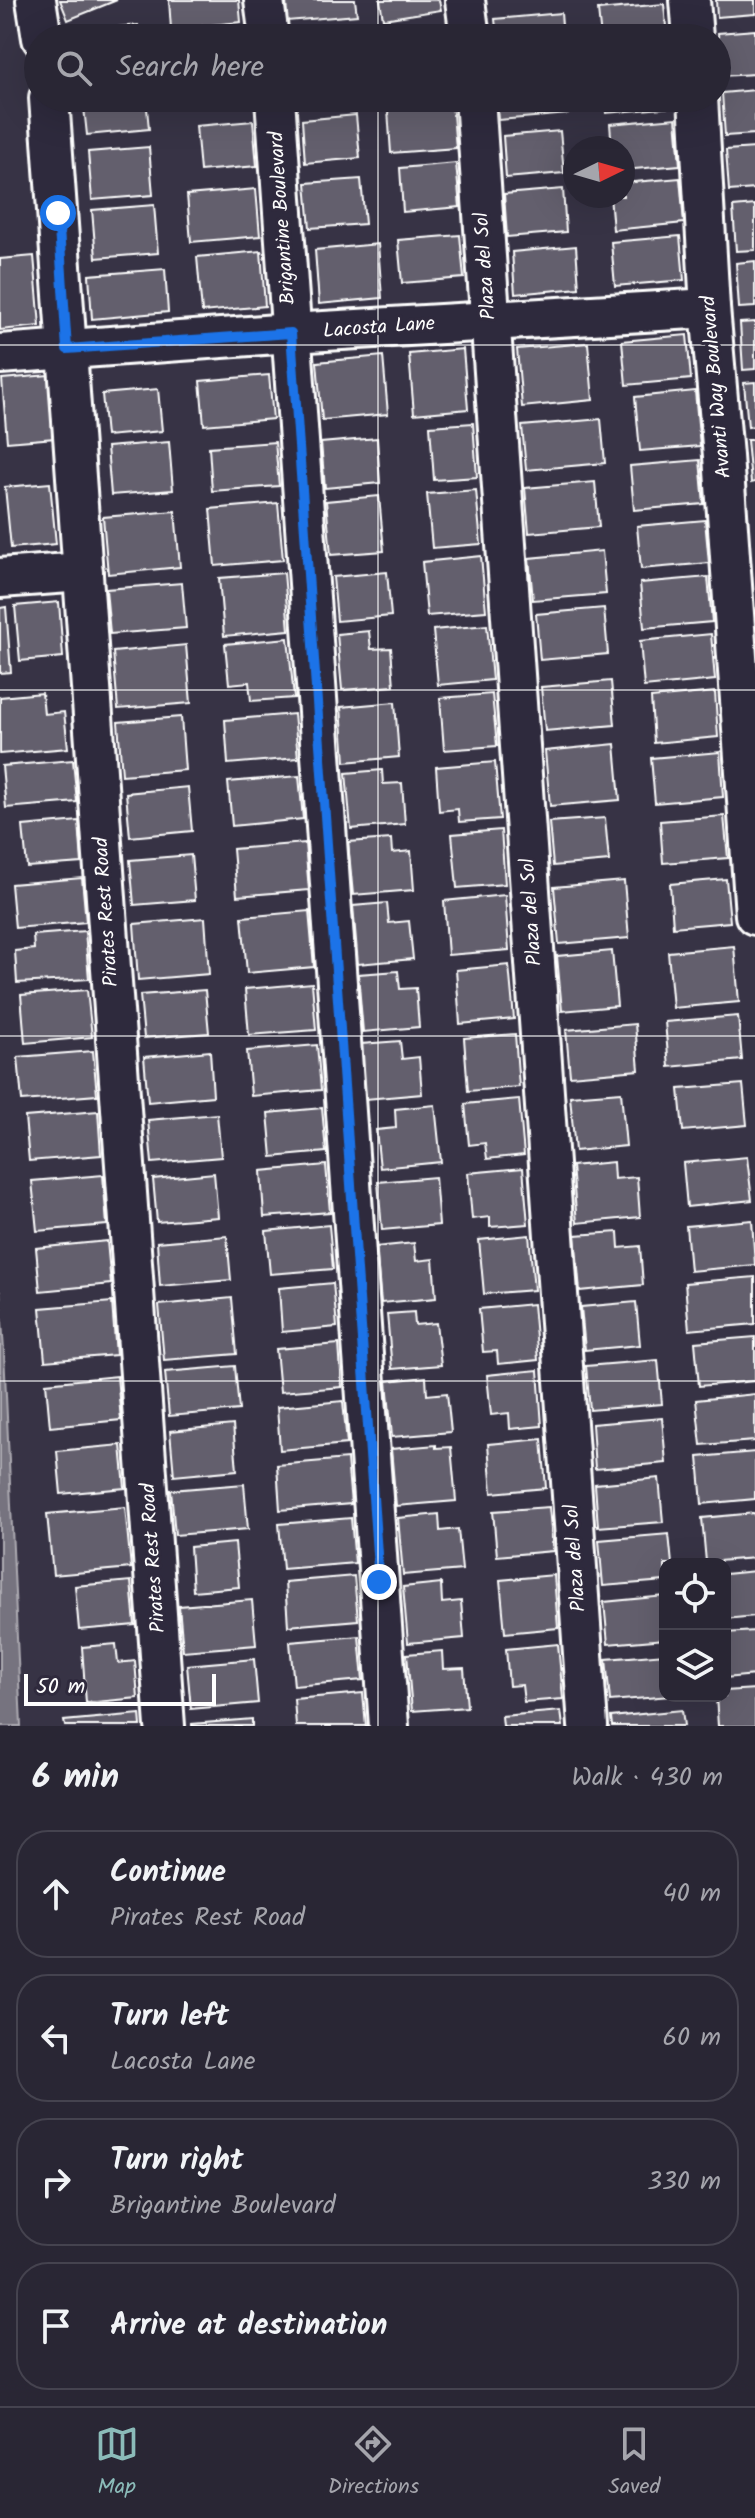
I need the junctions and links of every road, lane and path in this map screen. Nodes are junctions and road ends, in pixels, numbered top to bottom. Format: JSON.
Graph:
{"nodes":[{"id":1,"x":36,"y":0,"type":"edge"},
{"id":2,"x":264,"y":0,"type":"edge"},
{"id":3,"x":465,"y":0,"type":"edge"},
{"id":4,"x":690,"y":0,"type":"edge"},
{"id":5,"x":40,"y":24,"type":"edge"},
{"id":6,"x":267,"y":24,"type":"edge"},
{"id":7,"x":468,"y":24,"type":"edge"},
{"id":8,"x":692,"y":24,"type":"edge"},
{"id":9,"x":50,"y":112,"type":"edge"},
{"id":10,"x":276,"y":112,"type":"edge"},
{"id":11,"x":476,"y":112,"type":"edge"},
{"id":12,"x":699,"y":112,"type":"edge"},
{"id":13,"x":710,"y":308,"type":"junction"},
{"id":14,"x":489,"y":321,"type":"junction"},
{"id":15,"x":291,"y":333,"type":"junction"},
{"id":16,"x":67,"y":349,"type":"junction"},
{"id":17,"x":0,"y":354,"type":"edge"},
{"id":18,"x":83,"y":572,"type":"junction"},
{"id":19,"x":0,"y":578,"type":"edge"},
{"id":20,"x":755,"y":915,"type":"edge"},
{"id":21,"x":165,"y":1726,"type":"edge"},
{"id":22,"x":389,"y":1726,"type":"edge"},
{"id":23,"x":588,"y":1726,"type":"edge"}],
"edges":[{"from":1,"to":5,"type":"street"},
{"from":2,"to":6,"type":"street"},
{"from":3,"to":7,"type":"street"},
{"from":4,"to":8,"type":"street"},
{"from":9,"to":16,"type":"street","name":"Pirates Rest Road"},
{"from":10,"to":15,"type":"street","name":"Brigantine Boulevard"},
{"from":11,"to":14,"type":"street","name":"Plaza del Sol"},
{"from":12,"to":13,"type":"street","name":"Avanti Way Boulevard"},
{"from":13,"to":14,"type":"street","name":"Lacosta Lane"},
{"from":13,"to":20,"type":"street","name":"Avanti Way Boulevard"},
{"from":14,"to":15,"type":"street","name":"Lacosta Lane"},
{"from":14,"to":23,"type":"street","name":"Plaza del Sol"},
{"from":15,"to":16,"type":"street","name":"Lacosta Lane"},
{"from":15,"to":22,"type":"street","name":"Brigantine Boulevard"},
{"from":16,"to":17,"type":"street","name":"Lacosta Lane"},
{"from":16,"to":18,"type":"street","name":"Pirates Rest Road"},
{"from":18,"to":19,"type":"street"},
{"from":18,"to":21,"type":"street","name":"Pirates Rest Road"}]}
